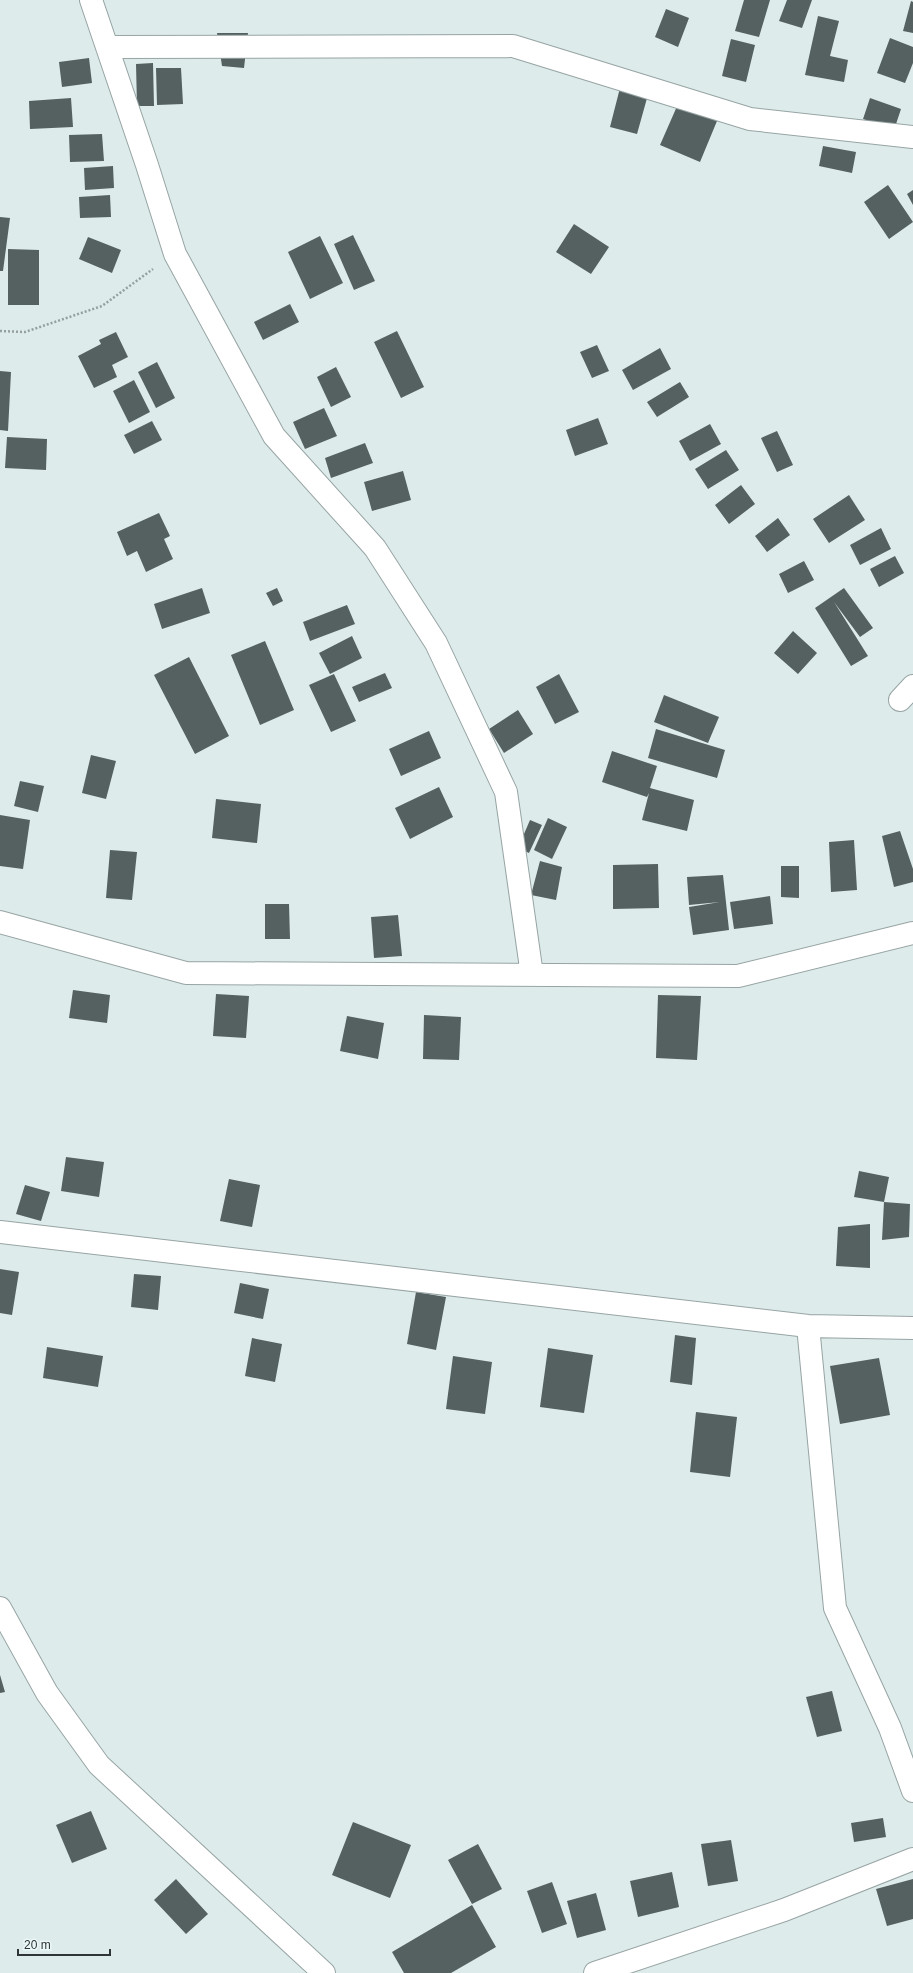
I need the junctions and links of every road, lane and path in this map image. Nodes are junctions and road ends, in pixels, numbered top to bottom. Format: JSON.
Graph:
{"nodes":[{"id":1,"x":91,"y":0,"type":"edge"},
{"id":2,"x":107,"y":47,"type":"junction"},
{"id":3,"x":913,"y":137,"type":"edge"},
{"id":4,"x":174,"y":254,"type":"junction"},
{"id":5,"x":0,"y":331,"type":"edge"},
{"id":6,"x":0,"y":922,"type":"edge"},
{"id":7,"x":913,"y":933,"type":"edge"},
{"id":8,"x":532,"y":975,"type":"junction"},
{"id":9,"x":0,"y":1232,"type":"edge"},
{"id":10,"x":808,"y":1326,"type":"junction"},
{"id":11,"x":913,"y":1328,"type":"edge"},
{"id":12,"x":0,"y":1608,"type":"edge"},
{"id":13,"x":913,"y":1791,"type":"edge"},
{"id":14,"x":913,"y":1859,"type":"edge"},
{"id":15,"x":324,"y":1973,"type":"edge"},
{"id":16,"x":596,"y":1973,"type":"edge"}],
"edges":[{"from":1,"to":2,"type":"street"},
{"from":2,"to":3,"type":"street"},
{"from":2,"to":4,"type":"street"},
{"from":4,"to":5,"type":"path"},
{"from":4,"to":8,"type":"street"},
{"from":6,"to":8,"type":"street"},
{"from":7,"to":8,"type":"street"},
{"from":9,"to":10,"type":"street"},
{"from":10,"to":11,"type":"street"},
{"from":10,"to":13,"type":"street"},
{"from":12,"to":15,"type":"street"},
{"from":14,"to":16,"type":"street"}]}
